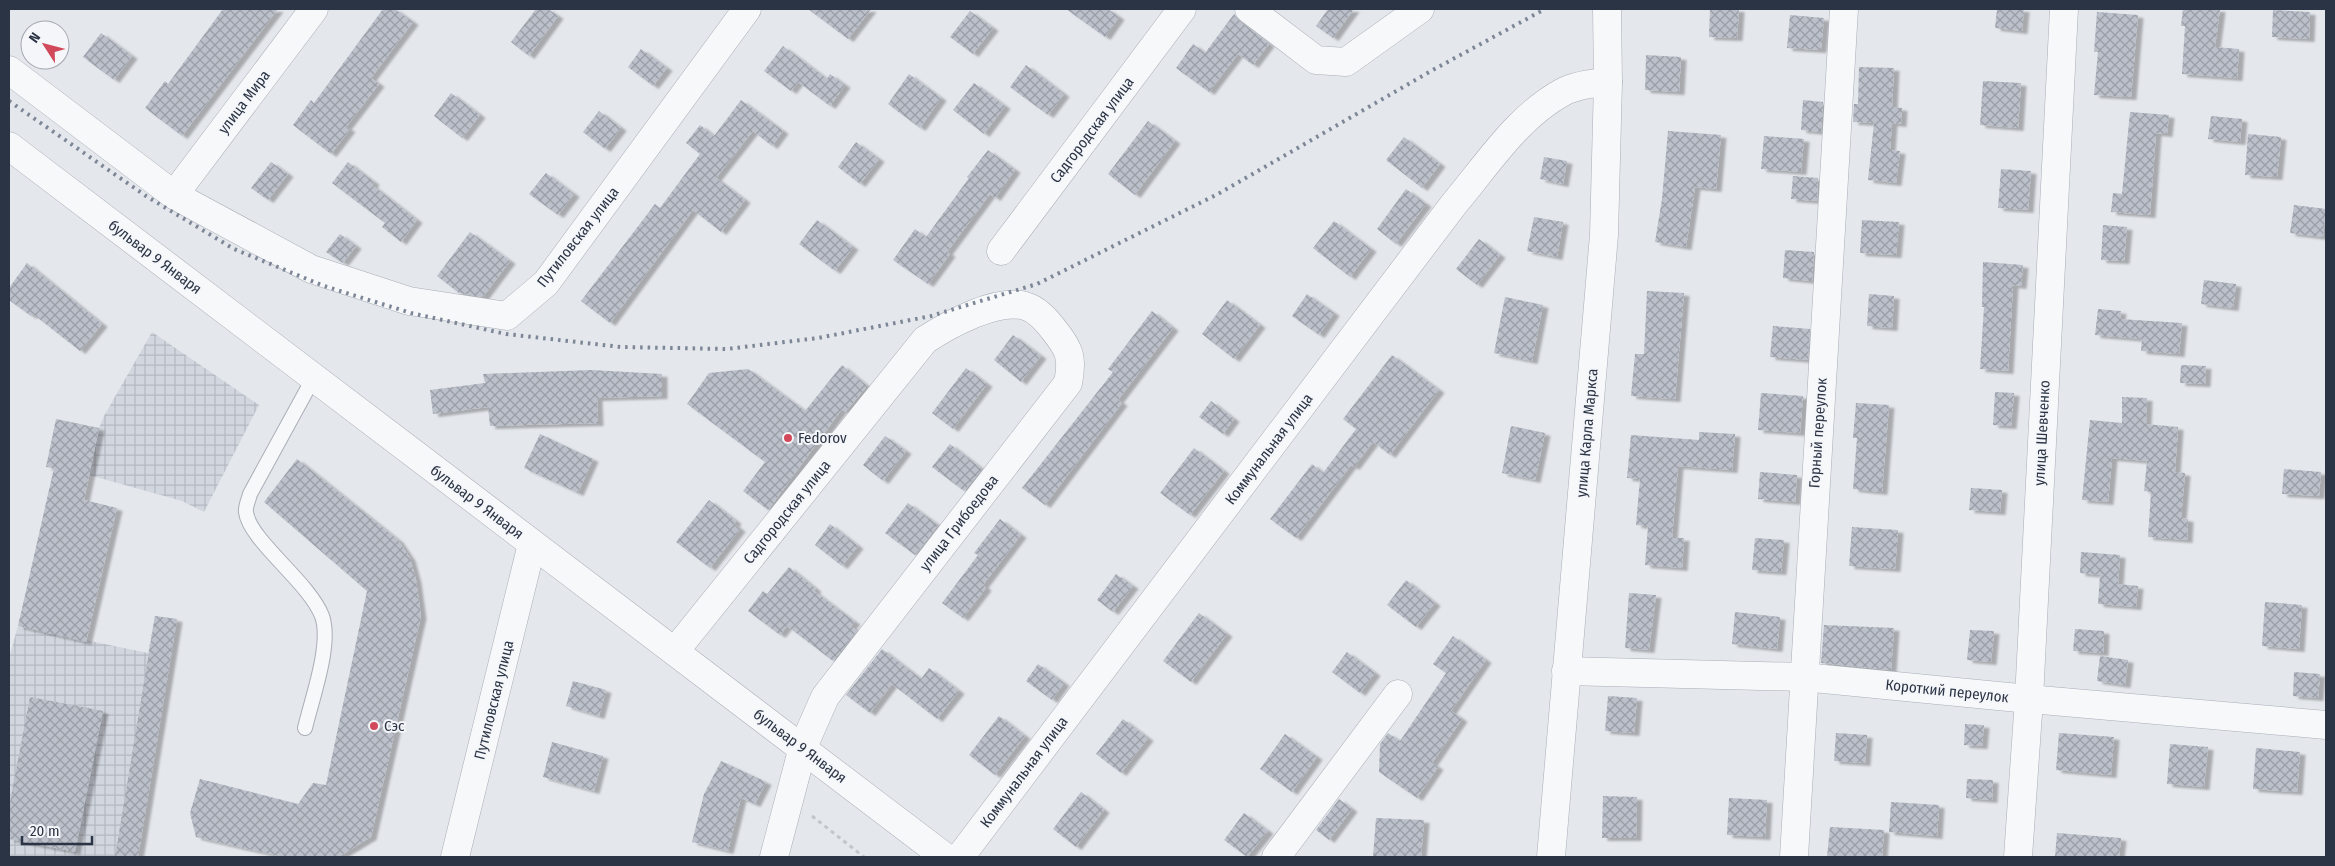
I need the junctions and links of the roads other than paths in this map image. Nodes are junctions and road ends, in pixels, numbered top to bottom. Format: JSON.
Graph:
{"nodes":[{"id":1,"x":314,"y":9,"type":"edge"},
{"id":2,"x":747,"y":9,"type":"edge"},
{"id":3,"x":1182,"y":9,"type":"edge"},
{"id":4,"x":1249,"y":9,"type":"edge"},
{"id":5,"x":1420,"y":9,"type":"edge"},
{"id":6,"x":1607,"y":9,"type":"edge"},
{"id":7,"x":1844,"y":9,"type":"edge"},
{"id":8,"x":2064,"y":9,"type":"edge"},
{"id":9,"x":9,"y":70,"type":"edge"},
{"id":10,"x":1608,"y":82,"type":"junction"},
{"id":11,"x":9,"y":146,"type":"edge"},
{"id":12,"x":174,"y":195,"type":"junction"},
{"id":13,"x":1001,"y":251,"type":"dead end"},
{"id":14,"x":1025,"y":306,"type":"joint"},
{"id":15,"x":314,"y":377,"type":"junction"},
{"id":16,"x":532,"y":544,"type":"junction"},
{"id":17,"x":675,"y":651,"type":"junction"},
{"id":18,"x":1566,"y":671,"type":"junction"},
{"id":19,"x":1804,"y":677,"type":"junction"},
{"id":20,"x":1398,"y":694,"type":"dead end"},
{"id":21,"x":2028,"y":699,"type":"junction"},
{"id":22,"x":2326,"y":724,"type":"edge"},
{"id":23,"x":306,"y":728,"type":"dead end"},
{"id":24,"x":803,"y":747,"type":"junction"},
{"id":25,"x":455,"y":857,"type":"edge"},
{"id":26,"x":774,"y":857,"type":"edge"},
{"id":27,"x":945,"y":857,"type":"edge"},
{"id":28,"x":960,"y":857,"type":"edge"},
{"id":29,"x":1276,"y":857,"type":"edge"},
{"id":30,"x":1552,"y":857,"type":"edge"},
{"id":31,"x":1794,"y":857,"type":"edge"},
{"id":32,"x":2018,"y":857,"type":"edge"}],
"edges":[{"from":1,"to":12,"type":"street","name":"улица Мира"},
{"from":2,"to":12,"type":"street","name":"Путиловская улица"},
{"from":3,"to":13,"type":"street","name":"Садгородская улица"},
{"from":4,"to":5,"type":"street"},
{"from":6,"to":10,"type":"street","name":"улица Карла Маркса"},
{"from":7,"to":19,"type":"street","name":"Горный переулок"},
{"from":8,"to":21,"type":"street","name":"улица Шевченко"},
{"from":9,"to":12,"type":"street"},
{"from":10,"to":18,"type":"street","name":"улица Карла Маркса"},
{"from":10,"to":28,"type":"street","name":"Коммунальная улица"},
{"from":11,"to":15,"type":"street","name":"бульвар 9 Января"},
{"from":14,"to":17,"type":"street","name":"Садгородская улица"},
{"from":14,"to":24,"type":"street","name":"улица Грибоедова"},
{"from":15,"to":16,"type":"street","name":"бульвар 9 Января"},
{"from":15,"to":23,"type":"lane"},
{"from":16,"to":17,"type":"street","name":"бульвар 9 Января"},
{"from":16,"to":25,"type":"street","name":"Путиловская улица"},
{"from":17,"to":24,"type":"street","name":"бульвар 9 Января"},
{"from":18,"to":19,"type":"street","name":"Короткий переулок"},
{"from":18,"to":30,"type":"street","name":"улица Карла Маркса"},
{"from":19,"to":21,"type":"street","name":"Короткий переулок"},
{"from":19,"to":31,"type":"street","name":"Горный переулок"},
{"from":20,"to":29,"type":"street"},
{"from":21,"to":22,"type":"street","name":"Короткий переулок"},
{"from":21,"to":32,"type":"street","name":"улица Шевченко"},
{"from":24,"to":26,"type":"street"},
{"from":24,"to":27,"type":"street","name":"бульвар 9 Января"}]}
